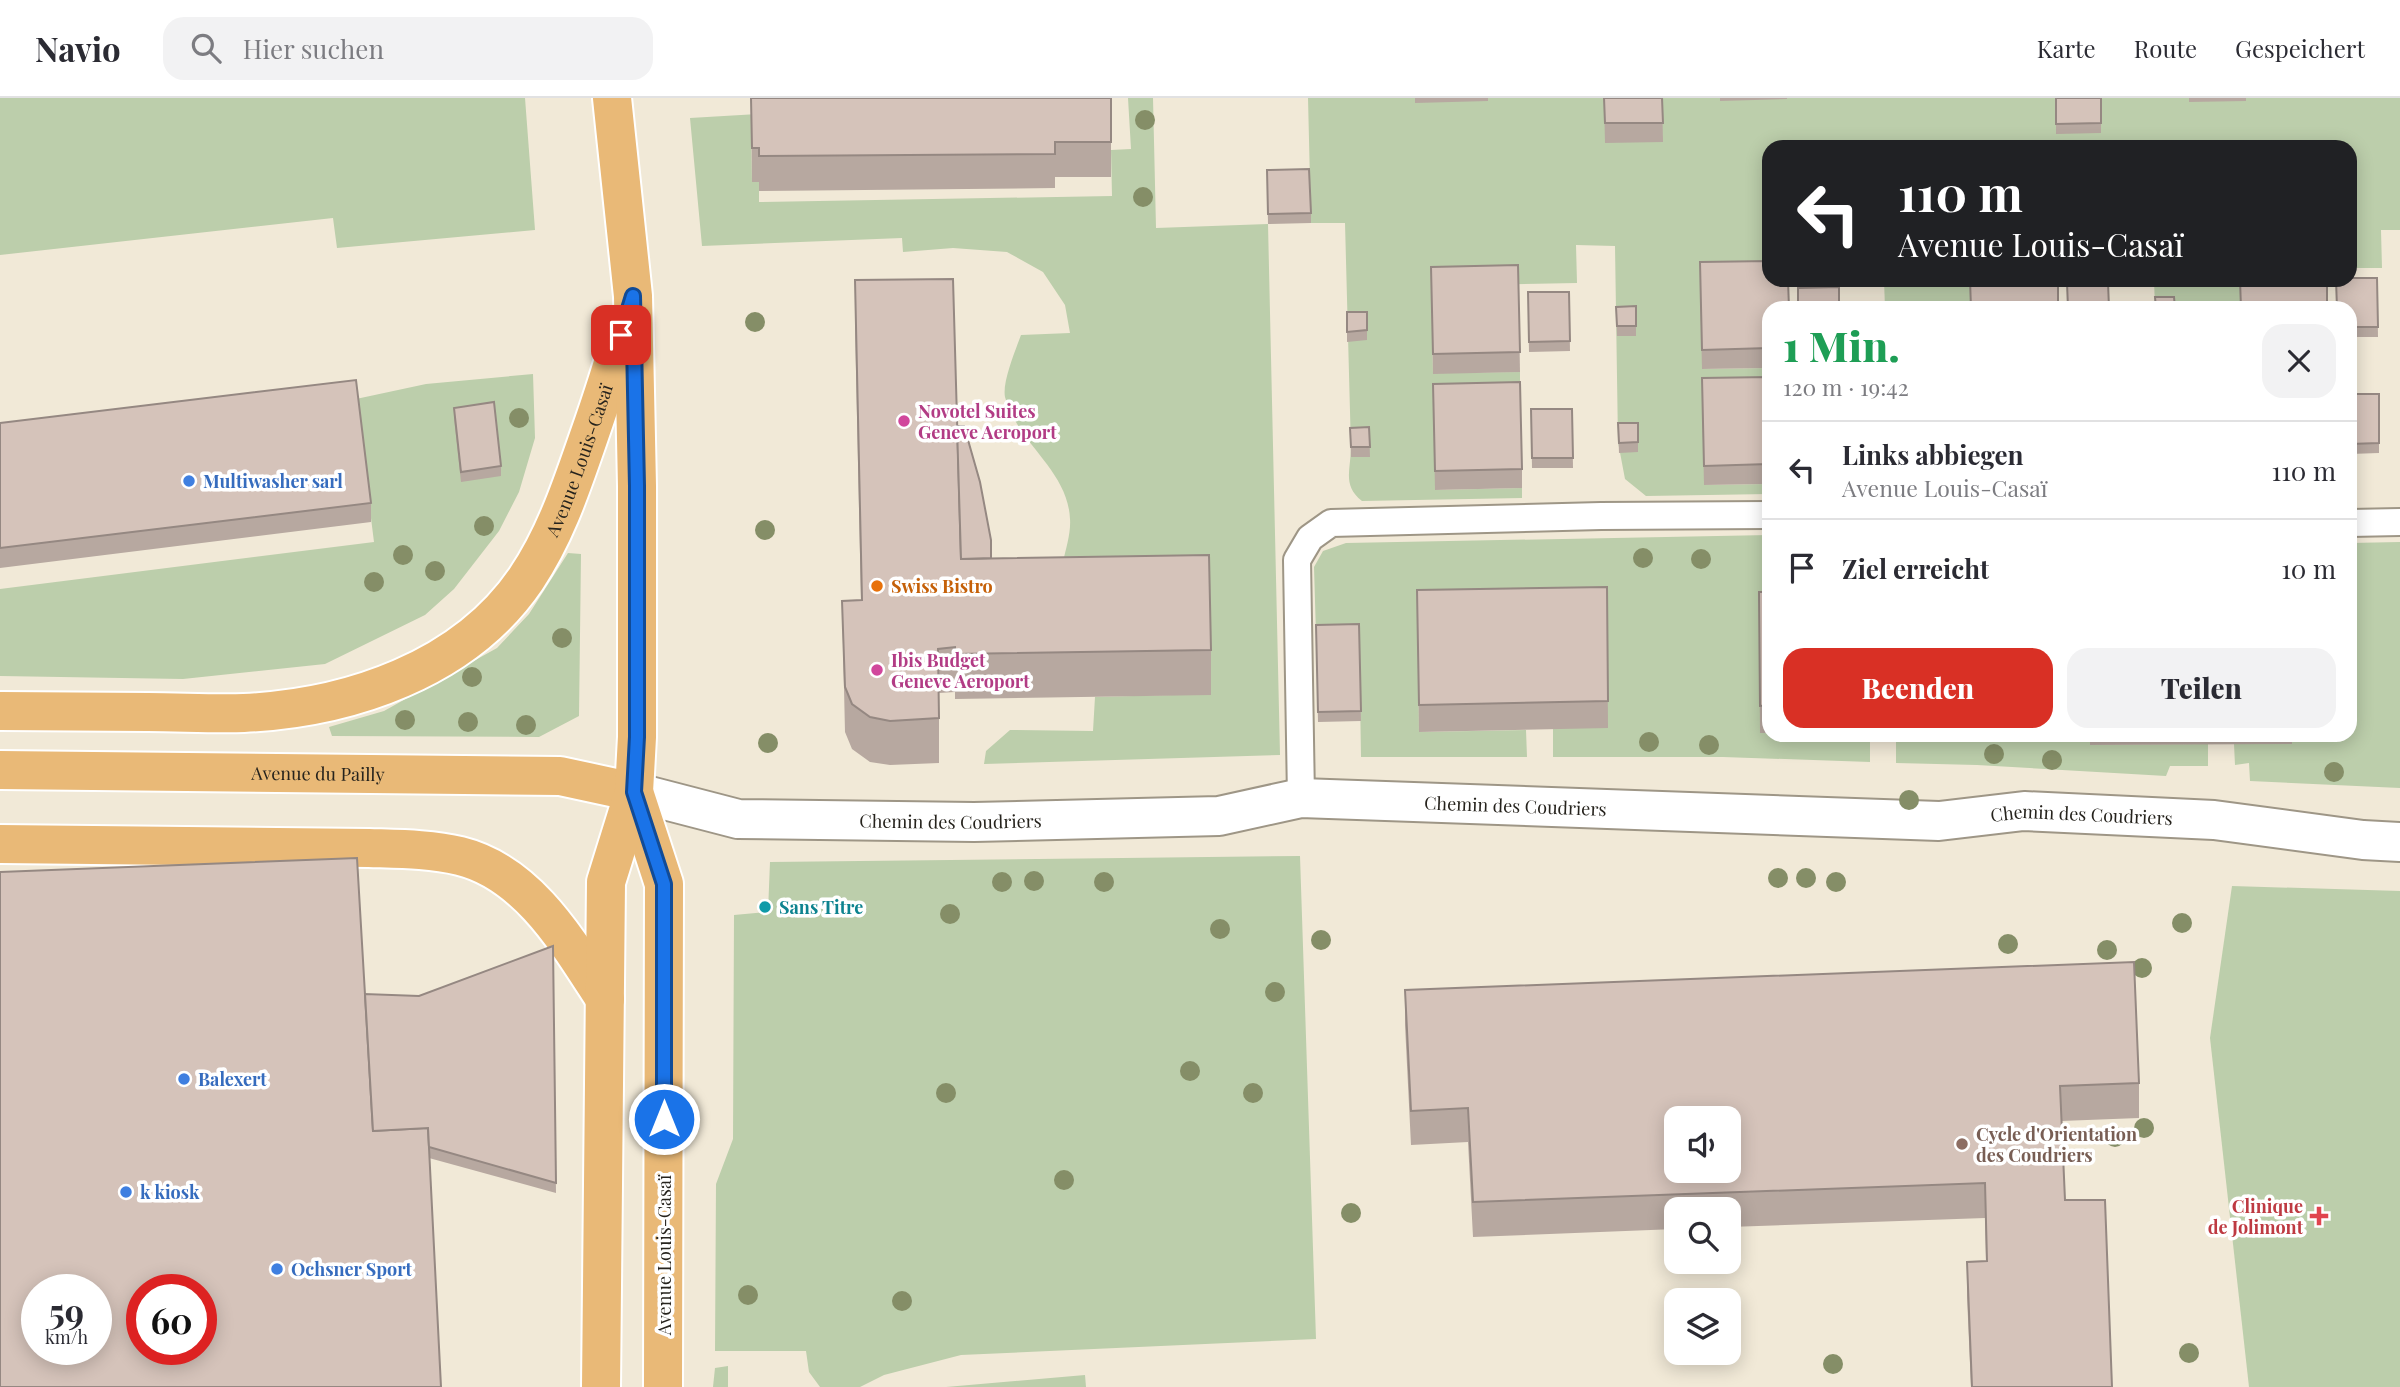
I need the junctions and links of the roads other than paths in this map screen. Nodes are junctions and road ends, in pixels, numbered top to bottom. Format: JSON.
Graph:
{"nodes":[{"id":1,"x":612,"y":98,"type":"edge"},
{"id":2,"x":633,"y":296,"type":"junction"},
{"id":3,"x":1762,"y":515,"type":"edge"},
{"id":4,"x":2357,"y":523,"type":"edge"},
{"id":5,"x":2400,"y":523,"type":"edge"},
{"id":6,"x":0,"y":711,"type":"edge"},
{"id":7,"x":0,"y":770,"type":"edge"},
{"id":8,"x":634,"y":792,"type":"junction"},
{"id":9,"x":1301,"y":799,"type":"junction"},
{"id":10,"x":2400,"y":842,"type":"edge"},
{"id":11,"x":0,"y":844,"type":"edge"},
{"id":12,"x":133,"y":846,"type":"junction"},
{"id":13,"x":175,"y":871,"type":"edge"},
{"id":14,"x":605,"y":999,"type":"junction"},
{"id":15,"x":601,"y":1387,"type":"edge"},
{"id":16,"x":663,"y":1387,"type":"edge"}],
"edges":[{"from":1,"to":2,"type":"main road","name":"Avenue Louis-Casaï"},
{"from":2,"to":6,"type":"main road","name":"Avenue Louis-Casaï"},
{"from":2,"to":8,"type":"main road","name":"Avenue Louis-Casaï"},
{"from":3,"to":9,"type":"lane"},
{"from":4,"to":5,"type":"lane"},
{"from":7,"to":8,"type":"main road","name":"Avenue du Pailly"},
{"from":8,"to":9,"type":"street","name":"Chemin des Coudriers"},
{"from":8,"to":14,"type":"main road","name":"Avenue Louis-Casaï"},
{"from":8,"to":16,"type":"main road","name":"Avenue Louis-Casaï"},
{"from":9,"to":10,"type":"street","name":"Chemin des Coudriers"},
{"from":11,"to":12,"type":"main road"},
{"from":12,"to":13,"type":"lane"},
{"from":12,"to":14,"type":"main road"},
{"from":14,"to":15,"type":"main road","name":"Avenue Louis-Casaï"}]}
